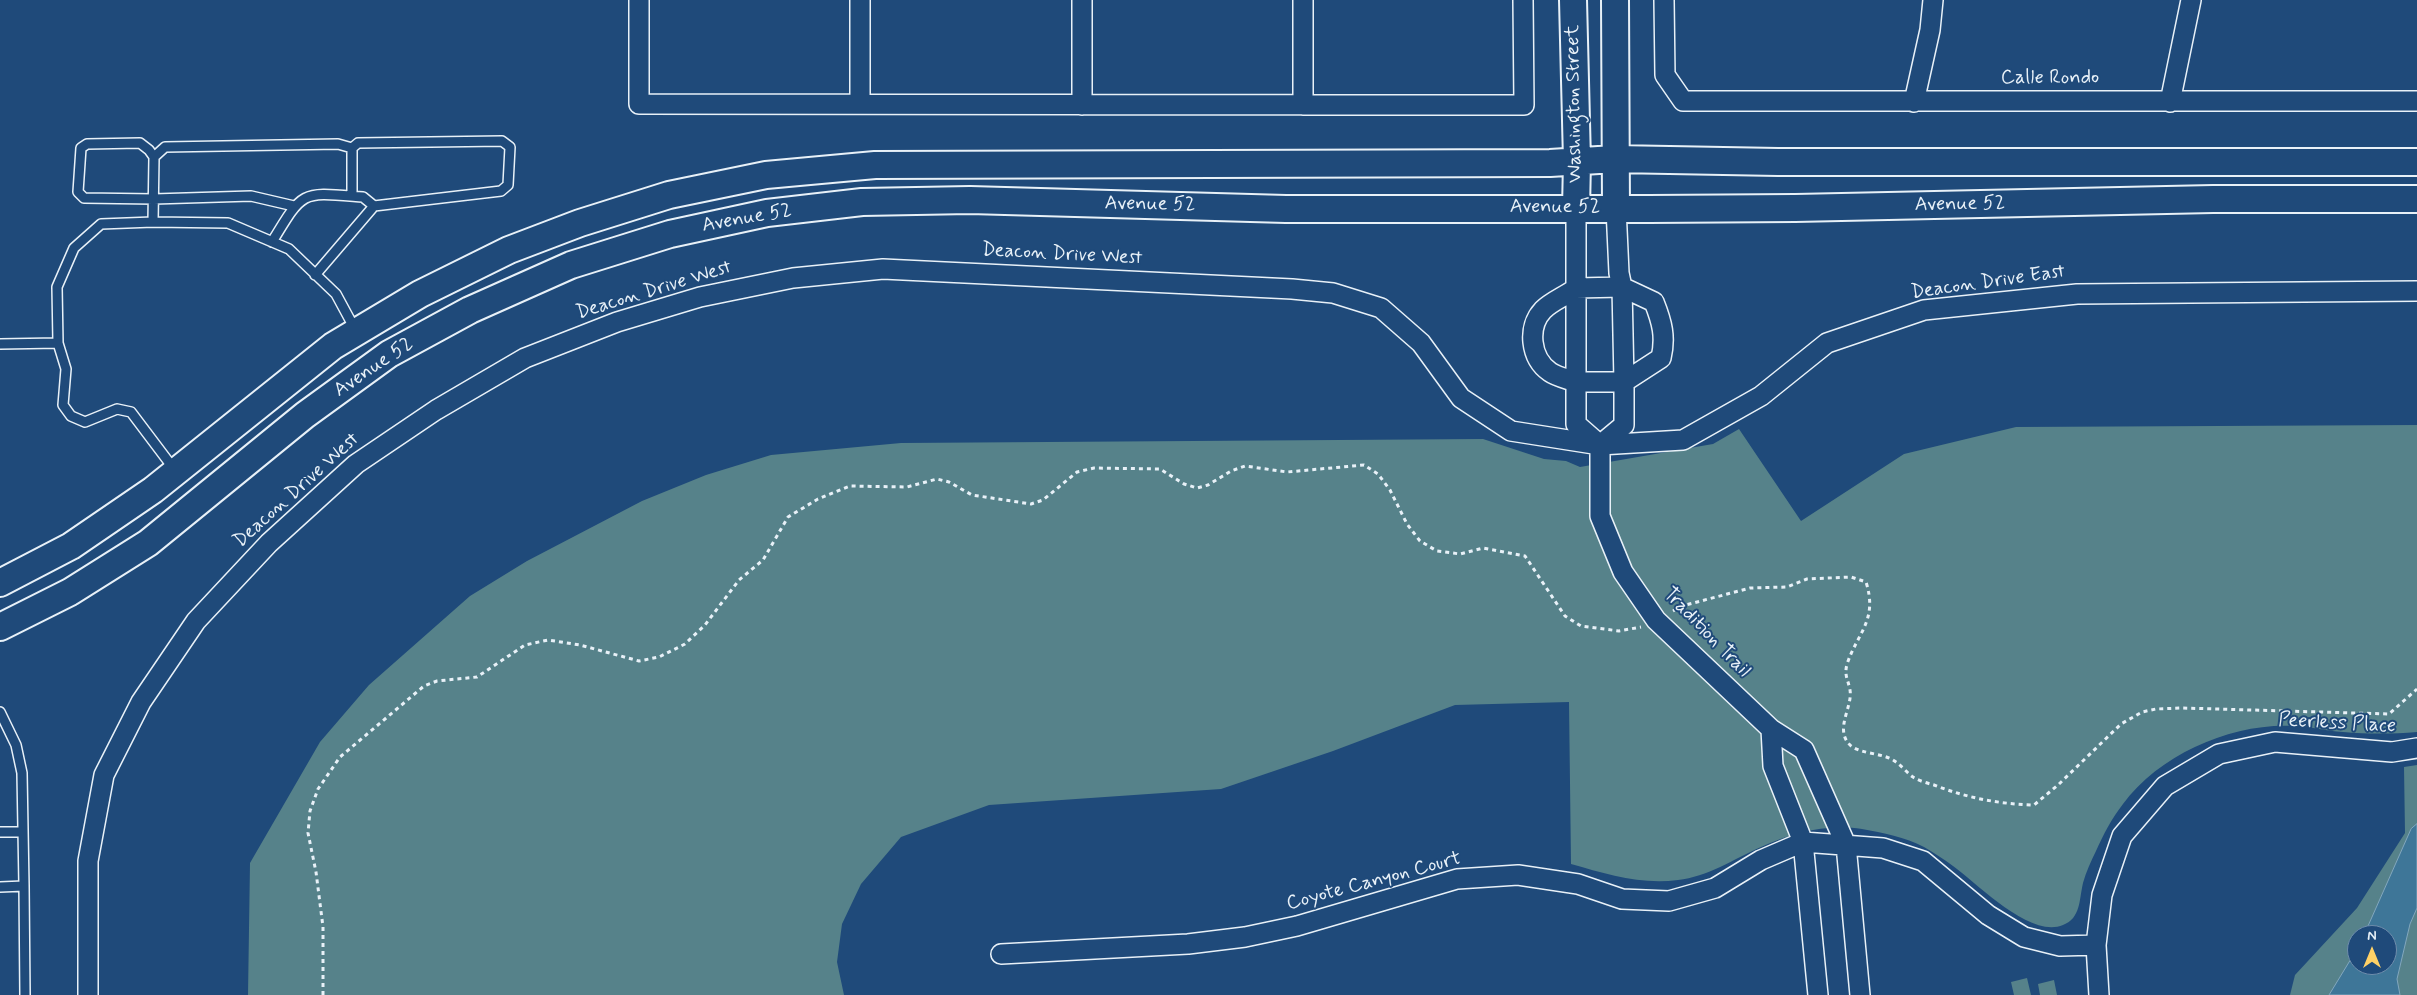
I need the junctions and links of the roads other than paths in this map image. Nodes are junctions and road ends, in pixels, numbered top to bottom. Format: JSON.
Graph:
{"nodes":[{"id":1,"x":639,"y":0,"type":"edge"},
{"id":2,"x":860,"y":0,"type":"edge"},
{"id":3,"x":1082,"y":0,"type":"edge"},
{"id":4,"x":1303,"y":0,"type":"edge"},
{"id":5,"x":1523,"y":0,"type":"edge"},
{"id":6,"x":1573,"y":0,"type":"edge"},
{"id":7,"x":1615,"y":0,"type":"edge"},
{"id":8,"x":1664,"y":0,"type":"edge"},
{"id":9,"x":1933,"y":0,"type":"edge"},
{"id":10,"x":2191,"y":0,"type":"edge"},
{"id":11,"x":2417,"y":101,"type":"edge"},
{"id":12,"x":1914,"y":102,"type":"junction"},
{"id":13,"x":2170,"y":102,"type":"junction"},
{"id":14,"x":860,"y":104,"type":"junction"},
{"id":15,"x":1082,"y":105,"type":"junction"},
{"id":16,"x":1303,"y":105,"type":"junction"},
{"id":17,"x":352,"y":148,"type":"junction"},
{"id":18,"x":154,"y":157,"type":"junction"},
{"id":19,"x":1615,"y":159,"type":"junction"},
{"id":20,"x":1577,"y":161,"type":"junction"},
{"id":21,"x":2417,"y":162,"type":"edge"},
{"id":22,"x":352,"y":196,"type":"junction"},
{"id":23,"x":154,"y":199,"type":"junction"},
{"id":24,"x":2417,"y":199,"type":"edge"},
{"id":25,"x":294,"y":206,"type":"junction"},
{"id":26,"x":374,"y":206,"type":"junction"},
{"id":27,"x":1616,"y":208,"type":"junction"},
{"id":28,"x":1576,"y":209,"type":"junction"},
{"id":29,"x":153,"y":222,"type":"junction"},
{"id":30,"x":272,"y":242,"type":"junction"},
{"id":31,"x":316,"y":275,"type":"junction"},
{"id":32,"x":1622,"y":287,"type":"junction"},
{"id":33,"x":1576,"y":288,"type":"junction"},
{"id":34,"x":2417,"y":291,"type":"edge"},
{"id":35,"x":356,"y":332,"type":"junction"},
{"id":36,"x":58,"y":343,"type":"junction"},
{"id":37,"x":0,"y":344,"type":"edge"},
{"id":38,"x":1576,"y":382,"type":"junction"},
{"id":39,"x":1624,"y":382,"type":"junction"},
{"id":40,"x":1600,"y":445,"type":"junction"},
{"id":41,"x":176,"y":471,"type":"junction"},
{"id":42,"x":0,"y":583,"type":"edge"},
{"id":43,"x":0,"y":627,"type":"edge"},
{"id":44,"x":0,"y":712,"type":"edge"},
{"id":45,"x":1771,"y":730,"type":"junction"},
{"id":46,"x":2417,"y":748,"type":"edge"},
{"id":47,"x":0,"y":832,"type":"edge"},
{"id":48,"x":22,"y":832,"type":"junction"},
{"id":49,"x":1804,"y":842,"type":"junction"},
{"id":50,"x":1846,"y":845,"type":"junction"},
{"id":51,"x":24,"y":886,"type":"junction"},
{"id":52,"x":0,"y":887,"type":"edge"},
{"id":53,"x":2096,"y":945,"type":"junction"},
{"id":54,"x":1001,"y":954,"type":"dead end"},
{"id":55,"x":25,"y":995,"type":"edge"},
{"id":56,"x":88,"y":995,"type":"edge"},
{"id":57,"x":1818,"y":995,"type":"edge"},
{"id":58,"x":1860,"y":995,"type":"edge"},
{"id":59,"x":2099,"y":995,"type":"edge"}],
"edges":[{"from":1,"to":14,"type":"street"},
{"from":2,"to":14,"type":"street"},
{"from":3,"to":15,"type":"street"},
{"from":4,"to":16,"type":"street"},
{"from":5,"to":16,"type":"street"},
{"from":6,"to":20,"type":"main road","name":"Washington Street"},
{"from":7,"to":19,"type":"main road","name":"Washington Street"},
{"from":8,"to":12,"type":"street","name":"Calle Rondo"},
{"from":9,"to":12,"type":"street"},
{"from":10,"to":13,"type":"street"},
{"from":11,"to":13,"type":"street","name":"Calle Rondo"},
{"from":12,"to":13,"type":"street","name":"Calle Rondo"},
{"from":14,"to":15,"type":"street"},
{"from":15,"to":16,"type":"street"},
{"from":17,"to":18,"type":"lane"},
{"from":17,"to":22,"type":"lane"},
{"from":17,"to":26,"type":"lane"},
{"from":18,"to":23,"type":"lane"},
{"from":18,"to":23,"type":"lane"},
{"from":19,"to":20,"type":"main road","name":"Avenue 52"},
{"from":19,"to":21,"type":"main road","name":"Avenue 52"},
{"from":19,"to":27,"type":"main road","name":"Washington Street"},
{"from":20,"to":28,"type":"main road","name":"Washington Street"},
{"from":20,"to":35,"type":"main road","name":"Avenue 52"},
{"from":22,"to":25,"type":"lane"},
{"from":22,"to":26,"type":"lane"},
{"from":23,"to":25,"type":"lane"},
{"from":23,"to":29,"type":"lane"},
{"from":24,"to":27,"type":"main road","name":"Avenue 52"},
{"from":25,"to":30,"type":"lane"},
{"from":26,"to":31,"type":"lane"},
{"from":27,"to":28,"type":"main road","name":"Avenue 52"},
{"from":27,"to":32,"type":"street"},
{"from":28,"to":33,"type":"street"},
{"from":28,"to":43,"type":"main road","name":"Avenue 52"},
{"from":29,"to":30,"type":"lane"},
{"from":29,"to":36,"type":"lane"},
{"from":30,"to":31,"type":"lane"},
{"from":31,"to":35,"type":"lane"},
{"from":32,"to":33,"type":"street"},
{"from":32,"to":39,"type":"street"},
{"from":32,"to":39,"type":"street"},
{"from":33,"to":38,"type":"street"},
{"from":33,"to":38,"type":"street"},
{"from":34,"to":40,"type":"street","name":"Deacon Drive East"},
{"from":35,"to":41,"type":"main road","name":"Avenue 52"},
{"from":36,"to":37,"type":"lane"},
{"from":36,"to":41,"type":"lane"},
{"from":38,"to":39,"type":"street"},
{"from":38,"to":40,"type":"street"},
{"from":39,"to":40,"type":"street"},
{"from":40,"to":45,"type":"street","name":"Tradition Trail"},
{"from":40,"to":56,"type":"street","name":"Deacon Drive West"},
{"from":41,"to":42,"type":"main road","name":"Avenue 52"},
{"from":44,"to":48,"type":"lane"},
{"from":45,"to":49,"type":"street"},
{"from":45,"to":50,"type":"street","name":"Tradition Trail"},
{"from":46,"to":53,"type":"street","name":"Peerless Place"},
{"from":47,"to":48,"type":"lane"},
{"from":48,"to":51,"type":"lane"},
{"from":49,"to":50,"type":"street"},
{"from":49,"to":54,"type":"street","name":"Coyote Canyon Court"},
{"from":49,"to":57,"type":"street"},
{"from":50,"to":53,"type":"street"},
{"from":50,"to":58,"type":"street","name":"Tradition Trail"},
{"from":51,"to":52,"type":"lane"},
{"from":51,"to":55,"type":"lane"},
{"from":53,"to":59,"type":"street","name":"Peerless Place"}]}
